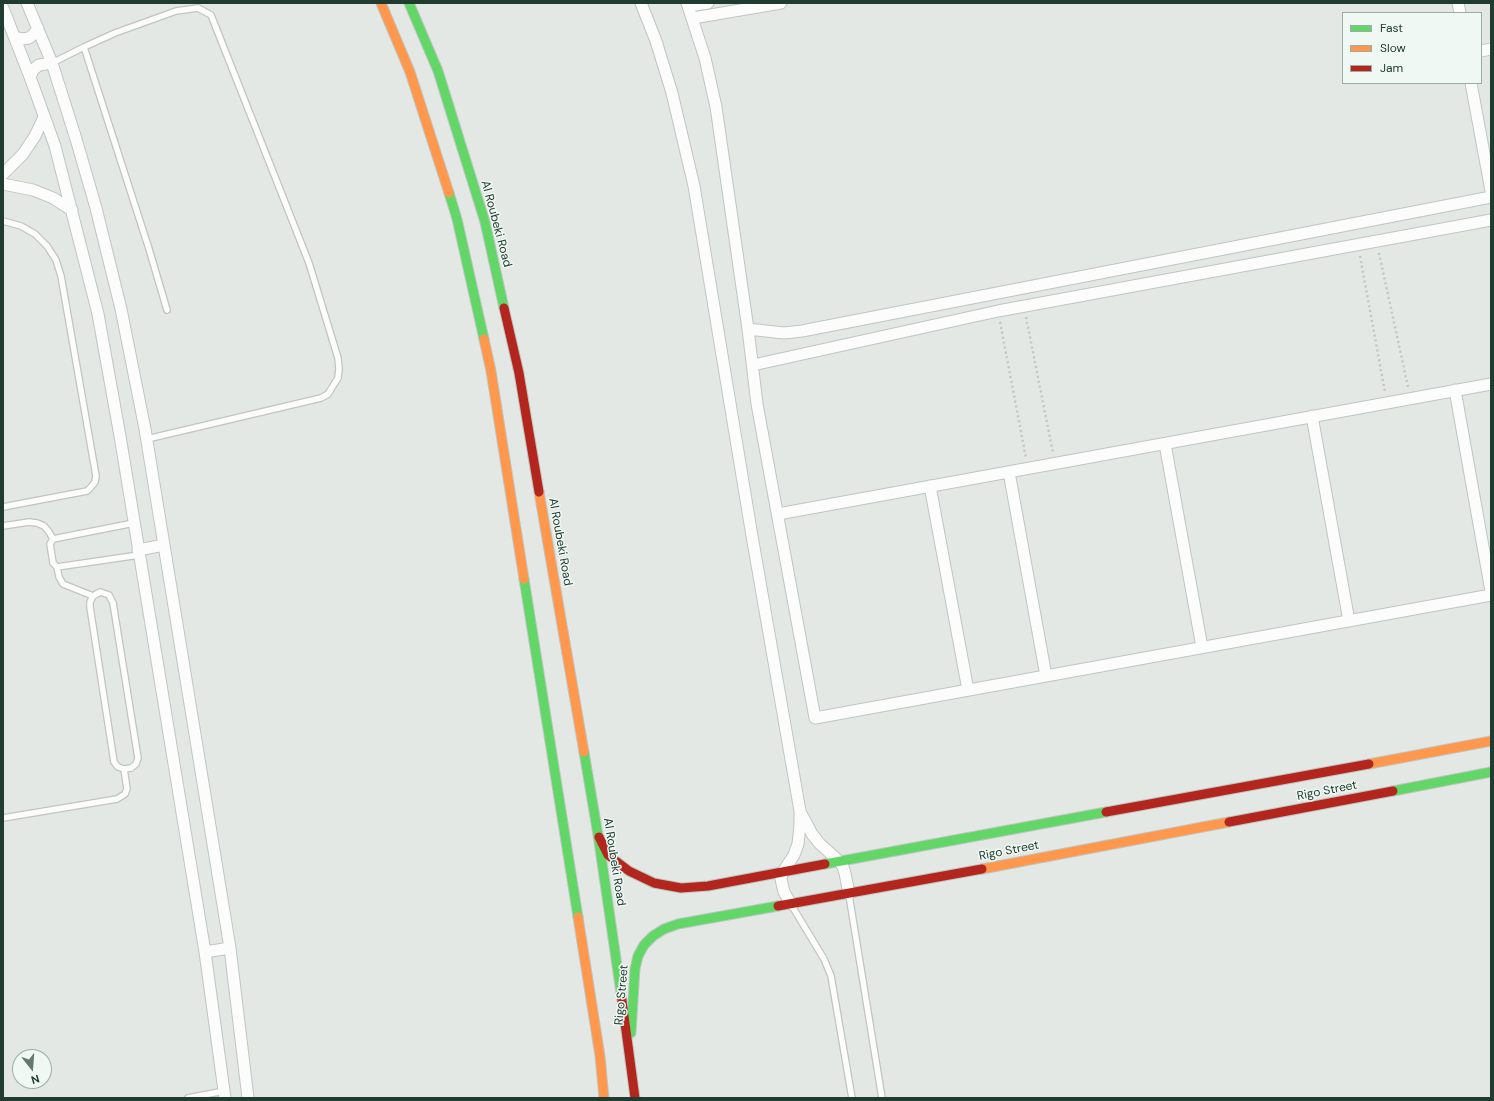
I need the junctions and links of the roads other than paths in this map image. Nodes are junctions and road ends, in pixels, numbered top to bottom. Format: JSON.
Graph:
{"nodes":[{"id":1,"x":27,"y":3,"type":"edge"},
{"id":2,"x":381,"y":3,"type":"edge"},
{"id":3,"x":409,"y":3,"type":"edge"},
{"id":4,"x":641,"y":3,"type":"edge"},
{"id":5,"x":708,"y":3,"type":"edge"},
{"id":6,"x":781,"y":3,"type":"edge"},
{"id":7,"x":688,"y":5,"type":"edge"},
{"id":8,"x":3,"y":8,"type":"edge"},
{"id":9,"x":693,"y":18,"type":"junction"},
{"id":10,"x":38,"y":28,"type":"junction"},
{"id":11,"x":15,"y":37,"type":"junction"},
{"id":12,"x":84,"y":47,"type":"junction"},
{"id":13,"x":52,"y":63,"type":"junction"},
{"id":14,"x":30,"y":77,"type":"junction"},
{"id":15,"x":1471,"y":84,"type":"edge"},
{"id":16,"x":44,"y":117,"type":"junction"},
{"id":17,"x":3,"y":174,"type":"edge"},
{"id":18,"x":3,"y":184,"type":"edge"},
{"id":19,"x":1491,"y":192,"type":"edge"},
{"id":20,"x":1491,"y":197,"type":"edge"},
{"id":21,"x":72,"y":210,"type":"junction"},
{"id":22,"x":1491,"y":220,"type":"edge"},
{"id":23,"x":3,"y":221,"type":"edge"},
{"id":24,"x":1112,"y":271,"type":"junction"},
{"id":25,"x":1116,"y":289,"type":"junction"},
{"id":26,"x":166,"y":310,"type":"dead end"},
{"id":27,"x":748,"y":328,"type":"junction"},
{"id":28,"x":753,"y":365,"type":"junction"},
{"id":29,"x":1491,"y":384,"type":"edge"},
{"id":30,"x":1455,"y":390,"type":"junction"},
{"id":31,"x":1312,"y":416,"type":"junction"},
{"id":32,"x":147,"y":439,"type":"junction"},
{"id":33,"x":1165,"y":444,"type":"junction"},
{"id":34,"x":1009,"y":472,"type":"junction"},
{"id":35,"x":930,"y":486,"type":"junction"},
{"id":36,"x":3,"y":507,"type":"edge"},
{"id":37,"x":778,"y":514,"type":"junction"},
{"id":38,"x":134,"y":522,"type":"junction"},
{"id":39,"x":3,"y":526,"type":"edge"},
{"id":40,"x":53,"y":539,"type":"junction"},
{"id":41,"x":164,"y":546,"type":"junction"},
{"id":42,"x":139,"y":552,"type":"junction"},
{"id":43,"x":57,"y":567,"type":"junction"},
{"id":44,"x":1491,"y":591,"type":"edge"},
{"id":45,"x":1491,"y":595,"type":"edge"},
{"id":46,"x":92,"y":596,"type":"junction"},
{"id":47,"x":1349,"y":621,"type":"junction"},
{"id":48,"x":1202,"y":648,"type":"junction"},
{"id":49,"x":1046,"y":676,"type":"junction"},
{"id":50,"x":968,"y":690,"type":"junction"},
{"id":51,"x":1491,"y":741,"type":"edge"},
{"id":52,"x":124,"y":769,"type":"junction"},
{"id":53,"x":1491,"y":772,"type":"edge"},
{"id":54,"x":800,"y":811,"type":"junction"},
{"id":55,"x":3,"y":818,"type":"edge"},
{"id":56,"x":598,"y":835,"type":"junction"},
{"id":57,"x":839,"y":861,"type":"junction"},
{"id":58,"x":782,"y":873,"type":"junction"},
{"id":59,"x":848,"y":894,"type":"junction"},
{"id":60,"x":791,"y":904,"type":"junction"},
{"id":61,"x":230,"y":948,"type":"junction"},
{"id":62,"x":204,"y":952,"type":"junction"},
{"id":63,"x":630,"y":1053,"type":"junction"},
{"id":64,"x":225,"y":1094,"type":"edge"},
{"id":65,"x":188,"y":1098,"type":"edge"},
{"id":66,"x":248,"y":1098,"type":"edge"},
{"id":67,"x":604,"y":1098,"type":"edge"},
{"id":68,"x":635,"y":1098,"type":"edge"},
{"id":69,"x":852,"y":1098,"type":"edge"},
{"id":70,"x":882,"y":1098,"type":"edge"}],
"edges":[{"from":1,"to":10,"type":"street"},
{"from":2,"to":67,"type":"main road"},
{"from":3,"to":56,"type":"main road","name":"Al Roubeki Road"},
{"from":4,"to":54,"type":"street"},
{"from":5,"to":7,"type":"street"},
{"from":6,"to":9,"type":"street"},
{"from":7,"to":9,"type":"street"},
{"from":8,"to":11,"type":"street"},
{"from":9,"to":27,"type":"street"},
{"from":10,"to":11,"type":"street"},
{"from":10,"to":13,"type":"street"},
{"from":11,"to":14,"type":"street"},
{"from":12,"to":13,"type":"lane"},
{"from":12,"to":26,"type":"lane"},
{"from":12,"to":32,"type":"lane"},
{"from":13,"to":14,"type":"street"},
{"from":13,"to":32,"type":"street"},
{"from":14,"to":16,"type":"street"},
{"from":15,"to":19,"type":"street"},
{"from":16,"to":17,"type":"street"},
{"from":16,"to":21,"type":"street"},
{"from":18,"to":21,"type":"street"},
{"from":20,"to":24,"type":"street"},
{"from":21,"to":38,"type":"street"},
{"from":22,"to":25,"type":"street"},
{"from":23,"to":36,"type":"lane"},
{"from":24,"to":25,"type":"street"},
{"from":24,"to":27,"type":"street"},
{"from":25,"to":28,"type":"street"},
{"from":27,"to":28,"type":"street"},
{"from":28,"to":37,"type":"street"},
{"from":29,"to":30,"type":"street"},
{"from":30,"to":31,"type":"street"},
{"from":30,"to":44,"type":"street"},
{"from":31,"to":33,"type":"street"},
{"from":31,"to":47,"type":"street"},
{"from":32,"to":41,"type":"street"},
{"from":33,"to":34,"type":"street"},
{"from":33,"to":48,"type":"street"},
{"from":34,"to":35,"type":"street"},
{"from":34,"to":49,"type":"street"},
{"from":35,"to":37,"type":"street"},
{"from":35,"to":50,"type":"street"},
{"from":37,"to":50,"type":"street"},
{"from":38,"to":40,"type":"lane"},
{"from":38,"to":42,"type":"street"},
{"from":39,"to":40,"type":"lane"},
{"from":40,"to":43,"type":"lane"},
{"from":41,"to":42,"type":"street"},
{"from":41,"to":61,"type":"street"},
{"from":42,"to":43,"type":"lane"},
{"from":42,"to":62,"type":"street"},
{"from":43,"to":46,"type":"lane"},
{"from":45,"to":47,"type":"street"},
{"from":46,"to":52,"type":"lane"},
{"from":46,"to":52,"type":"lane"},
{"from":47,"to":48,"type":"street"},
{"from":48,"to":49,"type":"street"},
{"from":49,"to":50,"type":"street"},
{"from":51,"to":57,"type":"main road","name":"Rigo Street"},
{"from":52,"to":55,"type":"lane"},
{"from":53,"to":59,"type":"main road","name":"Rigo Street"},
{"from":54,"to":57,"type":"street"},
{"from":54,"to":58,"type":"street"},
{"from":56,"to":58,"type":"main road","name":"Rigo Street"},
{"from":56,"to":63,"type":"main road","name":"Al Roubeki Road"},
{"from":57,"to":58,"type":"main road","name":"Rigo Street"},
{"from":57,"to":59,"type":"street"},
{"from":58,"to":60,"type":"street"},
{"from":59,"to":60,"type":"main road","name":"Rigo Street"},
{"from":59,"to":70,"type":"lane"},
{"from":60,"to":63,"type":"main road","name":"Rigo Street"},
{"from":60,"to":69,"type":"lane"},
{"from":61,"to":62,"type":"street"},
{"from":61,"to":66,"type":"street"},
{"from":62,"to":64,"type":"street"},
{"from":63,"to":68,"type":"main road","name":"Al Roubeki Road"},
{"from":64,"to":65,"type":"lane"}]}
